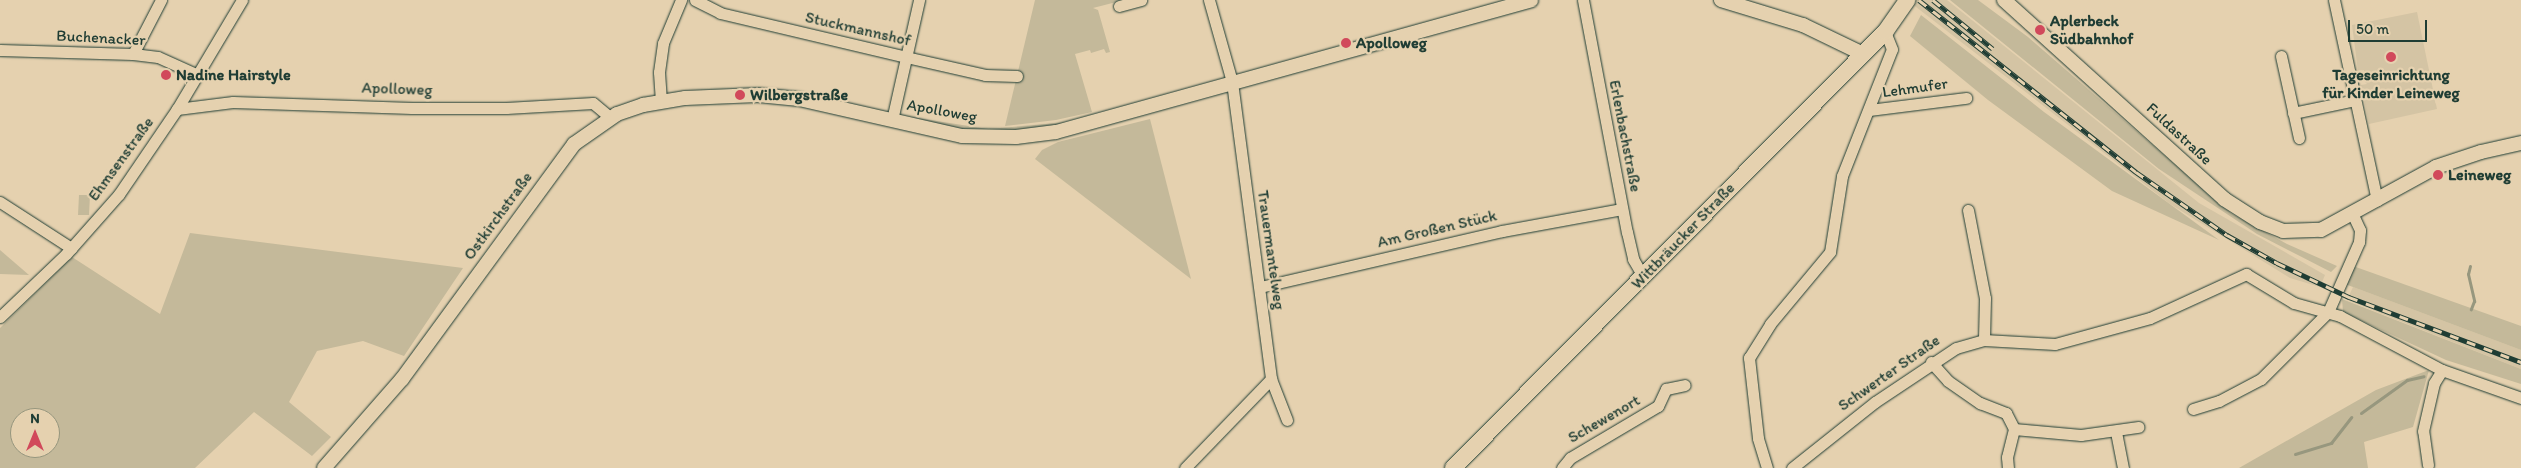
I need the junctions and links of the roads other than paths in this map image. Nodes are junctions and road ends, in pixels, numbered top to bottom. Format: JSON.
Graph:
{"nodes":[{"id":1,"x":161,"y":0,"type":"edge"},
{"id":2,"x":242,"y":0,"type":"edge"},
{"id":3,"x":681,"y":0,"type":"edge"},
{"id":4,"x":695,"y":0,"type":"edge"},
{"id":5,"x":919,"y":0,"type":"edge"},
{"id":6,"x":1141,"y":0,"type":"edge"},
{"id":7,"x":1209,"y":0,"type":"edge"},
{"id":8,"x":1531,"y":0,"type":"edge"},
{"id":9,"x":1583,"y":0,"type":"edge"},
{"id":10,"x":1721,"y":0,"type":"edge"},
{"id":11,"x":1907,"y":0,"type":"edge"},
{"id":12,"x":2004,"y":0,"type":"edge"},
{"id":13,"x":2334,"y":0,"type":"edge"},
{"id":14,"x":1119,"y":6,"type":"dead end"},
{"id":15,"x":1888,"y":29,"type":"junction"},
{"id":16,"x":0,"y":50,"type":"edge"},
{"id":17,"x":133,"y":54,"type":"junction"},
{"id":18,"x":1863,"y":54,"type":"junction"},
{"id":19,"x":2281,"y":56,"type":"dead end"},
{"id":20,"x":906,"y":57,"type":"junction"},
{"id":21,"x":196,"y":74,"type":"junction"},
{"id":22,"x":1016,"y":76,"type":"dead end"},
{"id":23,"x":1232,"y":82,"type":"junction"},
{"id":24,"x":1966,"y":98,"type":"dead end"},
{"id":25,"x":2355,"y":100,"type":"junction"},
{"id":26,"x":661,"y":101,"type":"junction"},
{"id":27,"x":176,"y":109,"type":"junction"},
{"id":28,"x":1869,"y":110,"type":"junction"},
{"id":29,"x":2293,"y":113,"type":"junction"},
{"id":30,"x":610,"y":118,"type":"junction"},
{"id":31,"x":892,"y":120,"type":"junction"},
{"id":32,"x":2299,"y":138,"type":"dead end"},
{"id":33,"x":2521,"y":143,"type":"edge"},
{"id":34,"x":2378,"y":200,"type":"junction"},
{"id":35,"x":0,"y":202,"type":"edge"},
{"id":36,"x":1622,"y":209,"type":"junction"},
{"id":37,"x":1968,"y":210,"type":"dead end"},
{"id":38,"x":2353,"y":215,"type":"junction"},
{"id":39,"x":71,"y":248,"type":"junction"},
{"id":40,"x":1643,"y":276,"type":"junction"},
{"id":41,"x":1260,"y":287,"type":"junction"},
{"id":42,"x":2328,"y":312,"type":"junction"},
{"id":43,"x":0,"y":317,"type":"edge"},
{"id":44,"x":1984,"y":340,"type":"junction"},
{"id":45,"x":1931,"y":362,"type":"junction"},
{"id":46,"x":2442,"y":370,"type":"junction"},
{"id":47,"x":1271,"y":379,"type":"junction"},
{"id":48,"x":1685,"y":385,"type":"dead end"},
{"id":49,"x":2521,"y":398,"type":"edge"},
{"id":50,"x":2193,"y":409,"type":"dead end"},
{"id":51,"x":1287,"y":420,"type":"dead end"},
{"id":52,"x":2138,"y":427,"type":"dead end"},
{"id":53,"x":2014,"y":429,"type":"junction"},
{"id":54,"x":2116,"y":432,"type":"junction"},
{"id":55,"x":2428,"y":465,"type":"dead end"},
{"id":56,"x":324,"y":468,"type":"edge"},
{"id":57,"x":1185,"y":468,"type":"edge"},
{"id":58,"x":1453,"y":468,"type":"edge"},
{"id":59,"x":1562,"y":468,"type":"edge"},
{"id":60,"x":1767,"y":468,"type":"edge"},
{"id":61,"x":1792,"y":468,"type":"edge"},
{"id":62,"x":2008,"y":468,"type":"edge"},
{"id":63,"x":2123,"y":468,"type":"edge"}],
"edges":[{"from":1,"to":17,"type":"street"},
{"from":2,"to":21,"type":"street","name":"Ehmsenstraße"},
{"from":3,"to":26,"type":"street"},
{"from":4,"to":20,"type":"street","name":"Stuckmannshof"},
{"from":5,"to":20,"type":"street"},
{"from":6,"to":14,"type":"street"},
{"from":7,"to":23,"type":"street","name":"Trauermantelweg"},
{"from":8,"to":23,"type":"street","name":"Apolloweg"},
{"from":9,"to":36,"type":"street","name":"Erlenbachstraße"},
{"from":10,"to":18,"type":"street"},
{"from":11,"to":15,"type":"main road","name":"Wittbräucker Straße"},
{"from":12,"to":38,"type":"street","name":"Fuldastraße"},
{"from":13,"to":25,"type":"street"},
{"from":15,"to":18,"type":"main road","name":"Wittbräucker Straße"},
{"from":15,"to":28,"type":"street"},
{"from":16,"to":17,"type":"street","name":"Buchenacker"},
{"from":17,"to":21,"type":"street","name":"Buchenacker"},
{"from":18,"to":40,"type":"main road","name":"Wittbräucker Straße"},
{"from":19,"to":29,"type":"street"},
{"from":20,"to":22,"type":"street","name":"Stuckmannshof"},
{"from":20,"to":31,"type":"street"},
{"from":21,"to":27,"type":"street","name":"Ehmsenstraße"},
{"from":23,"to":31,"type":"street","name":"Apolloweg"},
{"from":23,"to":41,"type":"street","name":"Trauermantelweg"},
{"from":24,"to":28,"type":"street","name":"Lehmufer"},
{"from":25,"to":29,"type":"street"},
{"from":25,"to":34,"type":"street"},
{"from":26,"to":30,"type":"street","name":"Ostkirchstraße"},
{"from":26,"to":31,"type":"street","name":"Apolloweg"},
{"from":27,"to":30,"type":"street","name":"Apolloweg"},
{"from":27,"to":39,"type":"street","name":"Ehmsenstraße"},
{"from":28,"to":60,"type":"street"},
{"from":29,"to":32,"type":"street"},
{"from":30,"to":56,"type":"street","name":"Ostkirchstraße"},
{"from":33,"to":34,"type":"street"},
{"from":34,"to":38,"type":"street"},
{"from":35,"to":39,"type":"street"},
{"from":36,"to":40,"type":"street","name":"Erlenbachstraße"},
{"from":36,"to":41,"type":"street","name":"Am Großen Stück"},
{"from":37,"to":44,"type":"street"},
{"from":38,"to":42,"type":"street"},
{"from":39,"to":43,"type":"street","name":"Ehmsenstraße"},
{"from":40,"to":58,"type":"main road","name":"Wittbräucker Straße"},
{"from":41,"to":47,"type":"street","name":"Trauermantelweg"},
{"from":42,"to":44,"type":"street","name":"Schwerter Straße"},
{"from":42,"to":46,"type":"street"},
{"from":42,"to":50,"type":"street"},
{"from":44,"to":45,"type":"street","name":"Schwerter Straße"},
{"from":45,"to":53,"type":"street"},
{"from":45,"to":61,"type":"street","name":"Schwerter Straße"},
{"from":46,"to":49,"type":"street"},
{"from":46,"to":55,"type":"street"},
{"from":47,"to":51,"type":"street","name":"Trauermantelweg"},
{"from":47,"to":57,"type":"street"},
{"from":48,"to":59,"type":"street","name":"Schewenort"},
{"from":52,"to":54,"type":"street"},
{"from":53,"to":54,"type":"street"},
{"from":53,"to":62,"type":"street"},
{"from":54,"to":63,"type":"street"}]}
